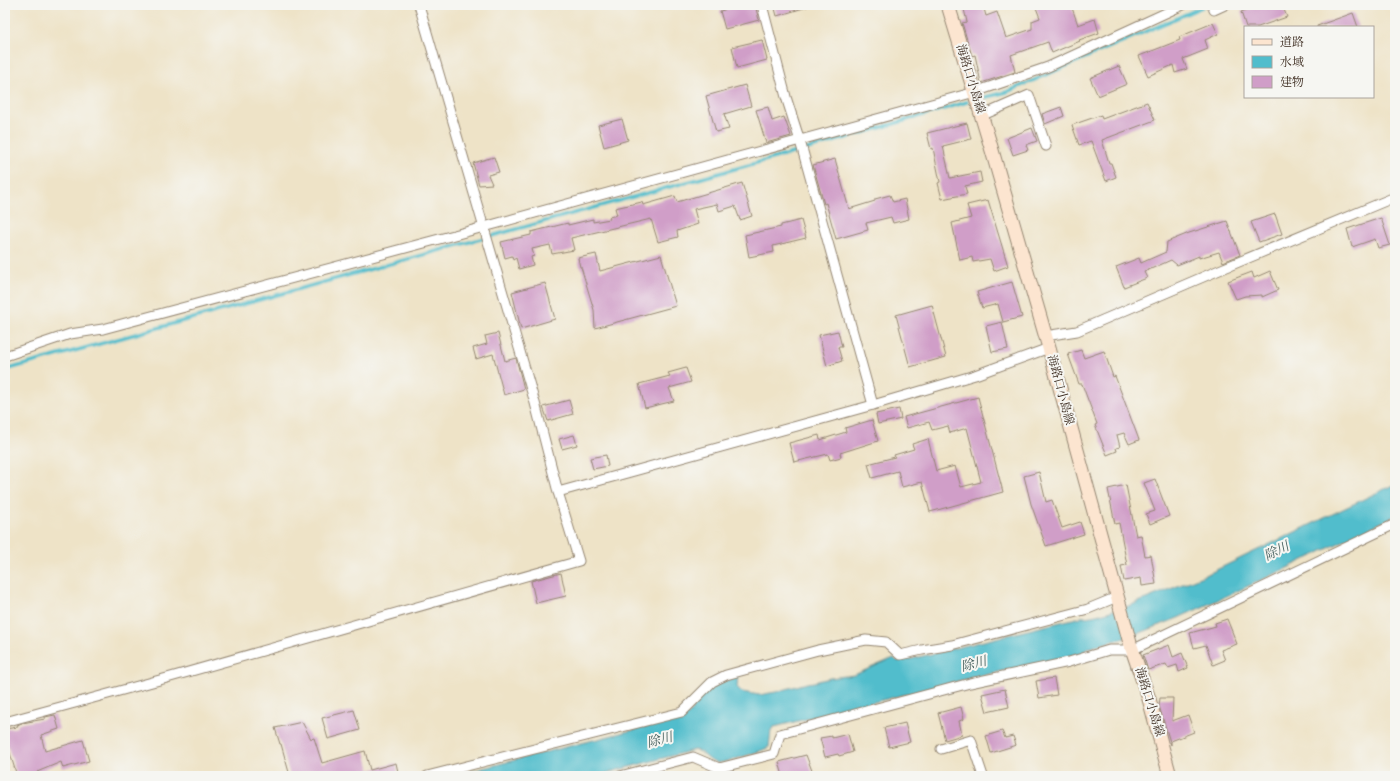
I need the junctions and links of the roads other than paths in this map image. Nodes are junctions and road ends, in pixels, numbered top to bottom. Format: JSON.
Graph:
{"nodes":[{"id":1,"x":419,"y":5,"type":"edge"},
{"id":2,"x":762,"y":5,"type":"edge"},
{"id":3,"x":948,"y":5,"type":"edge"},
{"id":4,"x":1183,"y":5,"type":"edge"},
{"id":5,"x":1212,"y":5,"type":"edge"},
{"id":6,"x":1225,"y":5,"type":"edge"},
{"id":7,"x":975,"y":92,"type":"junction"},
{"id":8,"x":981,"y":116,"type":"junction"},
{"id":9,"x":800,"y":141,"type":"junction"},
{"id":10,"x":1046,"y":146,"type":"dead end"},
{"id":11,"x":1395,"y":197,"type":"edge"},
{"id":12,"x":484,"y":227,"type":"junction"},
{"id":13,"x":1047,"y":342,"type":"junction"},
{"id":14,"x":5,"y":356,"type":"edge"},
{"id":15,"x":874,"y":405,"type":"junction"},
{"id":16,"x":558,"y":492,"type":"junction"},
{"id":17,"x":1395,"y":524,"type":"edge"},
{"id":18,"x":1117,"y":597,"type":"junction"},
{"id":19,"x":1131,"y":646,"type":"junction"},
{"id":20,"x":5,"y":722,"type":"edge"},
{"id":21,"x":940,"y":749,"type":"dead end"},
{"id":22,"x":640,"y":774,"type":"edge"},
{"id":23,"x":428,"y":776,"type":"edge"},
{"id":24,"x":620,"y":776,"type":"edge"},
{"id":25,"x":983,"y":776,"type":"edge"},
{"id":26,"x":1170,"y":776,"type":"edge"}],
"edges":[{"from":1,"to":12,"type":"street"},
{"from":2,"to":9,"type":"street"},
{"from":3,"to":7,"type":"main road","name":"海路口小島線"},
{"from":4,"to":7,"type":"street"},
{"from":5,"to":6,"type":"street"},
{"from":7,"to":8,"type":"main road","name":"海路口小島線"},
{"from":7,"to":9,"type":"street"},
{"from":8,"to":10,"type":"street"},
{"from":8,"to":13,"type":"main road","name":"海路口小島線"},
{"from":9,"to":12,"type":"street"},
{"from":9,"to":15,"type":"street"},
{"from":11,"to":13,"type":"street"},
{"from":12,"to":14,"type":"street"},
{"from":12,"to":16,"type":"street"},
{"from":13,"to":15,"type":"street"},
{"from":13,"to":18,"type":"main road","name":"海路口小島線"},
{"from":15,"to":16,"type":"street"},
{"from":16,"to":20,"type":"street"},
{"from":17,"to":19,"type":"street"},
{"from":18,"to":19,"type":"main road","name":"海路口小島線"},
{"from":18,"to":23,"type":"street"},
{"from":19,"to":22,"type":"street"},
{"from":19,"to":26,"type":"main road","name":"海路口小島線"},
{"from":21,"to":25,"type":"street"},
{"from":22,"to":24,"type":"street"}]}
